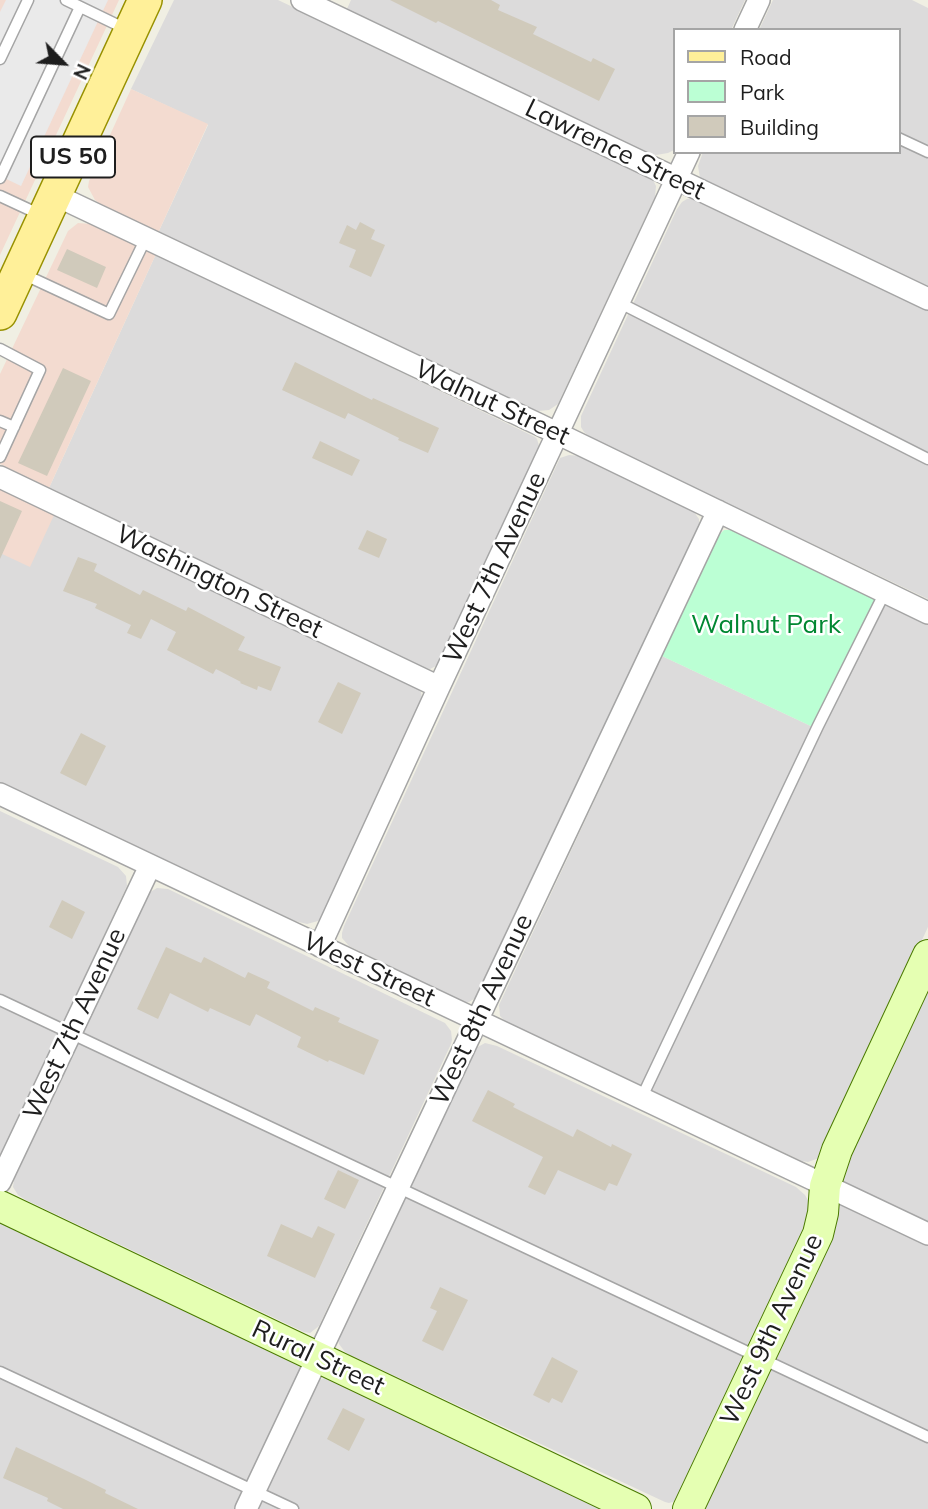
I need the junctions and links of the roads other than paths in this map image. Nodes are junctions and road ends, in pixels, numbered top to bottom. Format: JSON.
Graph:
{"nodes":[{"id":1,"x":28,"y":0,"type":"edge"},
{"id":2,"x":66,"y":0,"type":"edge"},
{"id":3,"x":145,"y":0,"type":"edge"},
{"id":4,"x":759,"y":0,"type":"edge"},
{"id":5,"x":310,"y":2,"type":"edge"},
{"id":6,"x":80,"y":7,"type":"junction"},
{"id":7,"x":746,"y":28,"type":"edge"},
{"id":8,"x":131,"y":31,"type":"junction"},
{"id":9,"x":0,"y":59,"type":"edge"},
{"id":10,"x":900,"y":139,"type":"edge"},
{"id":11,"x":928,"y":152,"type":"edge"},
{"id":12,"x":688,"y":154,"type":"edge"},
{"id":13,"x":0,"y":178,"type":"edge"},
{"id":14,"x":677,"y":179,"type":"junction"},
{"id":15,"x":0,"y":196,"type":"edge"},
{"id":16,"x":50,"y":206,"type":"junction"},
{"id":17,"x":146,"y":238,"type":"junction"},
{"id":18,"x":19,"y":272,"type":"junction"},
{"id":19,"x":928,"y":299,"type":"edge"},
{"id":20,"x":620,"y":303,"type":"junction"},
{"id":21,"x":0,"y":313,"type":"edge"},
{"id":22,"x":0,"y":349,"type":"edge"},
{"id":23,"x":0,"y":421,"type":"edge"},
{"id":24,"x":14,"y":427,"type":"junction"},
{"id":25,"x":558,"y":434,"type":"junction"},
{"id":26,"x":0,"y":457,"type":"edge"},
{"id":27,"x":928,"y":459,"type":"edge"},
{"id":28,"x":0,"y":477,"type":"edge"},
{"id":29,"x":718,"y":511,"type":"junction"},
{"id":30,"x":885,"y":592,"type":"junction"},
{"id":31,"x":928,"y":613,"type":"edge"},
{"id":32,"x":439,"y":687,"type":"junction"},
{"id":33,"x":0,"y":794,"type":"edge"},
{"id":34,"x":149,"y":866,"type":"junction"},
{"id":35,"x":320,"y":946,"type":"junction"},
{"id":36,"x":928,"y":955,"type":"edge"},
{"id":37,"x":0,"y":1000,"type":"edge"},
{"id":38,"x":477,"y":1021,"type":"junction"},
{"id":39,"x":70,"y":1034,"type":"junction"},
{"id":40,"x":641,"y":1099,"type":"junction"},
{"id":41,"x":0,"y":1182,"type":"edge"},
{"id":42,"x":825,"y":1186,"type":"junction"},
{"id":43,"x":397,"y":1188,"type":"junction"},
{"id":44,"x":0,"y":1206,"type":"edge"},
{"id":45,"x":928,"y":1234,"type":"edge"},
{"id":46,"x":317,"y":1357,"type":"junction"},
{"id":47,"x":760,"y":1357,"type":"junction"},
{"id":48,"x":0,"y":1372,"type":"edge"},
{"id":49,"x":928,"y":1437,"type":"edge"},
{"id":50,"x":250,"y":1500,"type":"edge"},
{"id":51,"x":293,"y":1509,"type":"edge"},
{"id":52,"x":636,"y":1509,"type":"edge"},
{"id":53,"x":688,"y":1509,"type":"edge"}],
"edges":[{"from":1,"to":9,"type":"lane"},
{"from":2,"to":6,"type":"lane"},
{"from":3,"to":8,"type":"main road","number":"US 50"},
{"from":4,"to":7,"type":"street"},
{"from":5,"to":14,"type":"street","name":"Lawrence Street"},
{"from":6,"to":8,"type":"lane"},
{"from":6,"to":13,"type":"lane"},
{"from":8,"to":16,"type":"main road","number":"US 50"},
{"from":10,"to":11,"type":"lane"},
{"from":12,"to":14,"type":"street","name":"West 7th Avenue"},
{"from":14,"to":19,"type":"street","name":"Lawrence Street"},
{"from":14,"to":20,"type":"street","name":"West 7th Avenue"},
{"from":15,"to":16,"type":"lane"},
{"from":16,"to":17,"type":"street","name":"Walnut Street"},
{"from":16,"to":18,"type":"main road","number":"US 50"},
{"from":17,"to":18,"type":"lane"},
{"from":17,"to":25,"type":"street","name":"Walnut Street"},
{"from":18,"to":21,"type":"main road","number":"US 50"},
{"from":20,"to":25,"type":"street","name":"West 7th Avenue"},
{"from":20,"to":27,"type":"lane"},
{"from":22,"to":24,"type":"lane"},
{"from":23,"to":24,"type":"lane"},
{"from":24,"to":26,"type":"lane"},
{"from":25,"to":29,"type":"street","name":"Walnut Street"},
{"from":25,"to":32,"type":"street","name":"West 7th Avenue"},
{"from":28,"to":32,"type":"street","name":"Washington Street"},
{"from":29,"to":30,"type":"street","name":"Walnut Street"},
{"from":29,"to":38,"type":"street","name":"West 8th Avenue"},
{"from":30,"to":31,"type":"street","name":"Walnut Street"},
{"from":30,"to":40,"type":"lane"},
{"from":32,"to":35,"type":"street","name":"West 7th Avenue"},
{"from":33,"to":34,"type":"street","name":"West Street"},
{"from":34,"to":35,"type":"street","name":"West Street"},
{"from":34,"to":39,"type":"street","name":"West 7th Avenue"},
{"from":35,"to":38,"type":"street","name":"West Street"},
{"from":36,"to":42,"type":"street","name":"West 9th Avenue"},
{"from":37,"to":39,"type":"lane"},
{"from":38,"to":40,"type":"street","name":"West Street"},
{"from":38,"to":43,"type":"street","name":"West 8th Avenue"},
{"from":39,"to":41,"type":"street","name":"West 7th Avenue"},
{"from":39,"to":43,"type":"lane"},
{"from":40,"to":42,"type":"street","name":"West Street"},
{"from":42,"to":45,"type":"street","name":"West Street"},
{"from":42,"to":47,"type":"street","name":"West 9th Avenue"},
{"from":43,"to":46,"type":"street","name":"West 8th Avenue"},
{"from":43,"to":47,"type":"lane"},
{"from":44,"to":46,"type":"street","name":"Rural Street"},
{"from":46,"to":50,"type":"street","name":"West 8th Avenue"},
{"from":46,"to":52,"type":"street","name":"Rural Street"},
{"from":47,"to":49,"type":"lane"},
{"from":47,"to":53,"type":"street","name":"West 9th Avenue"},
{"from":48,"to":50,"type":"lane"},
{"from":50,"to":51,"type":"lane"}]}
